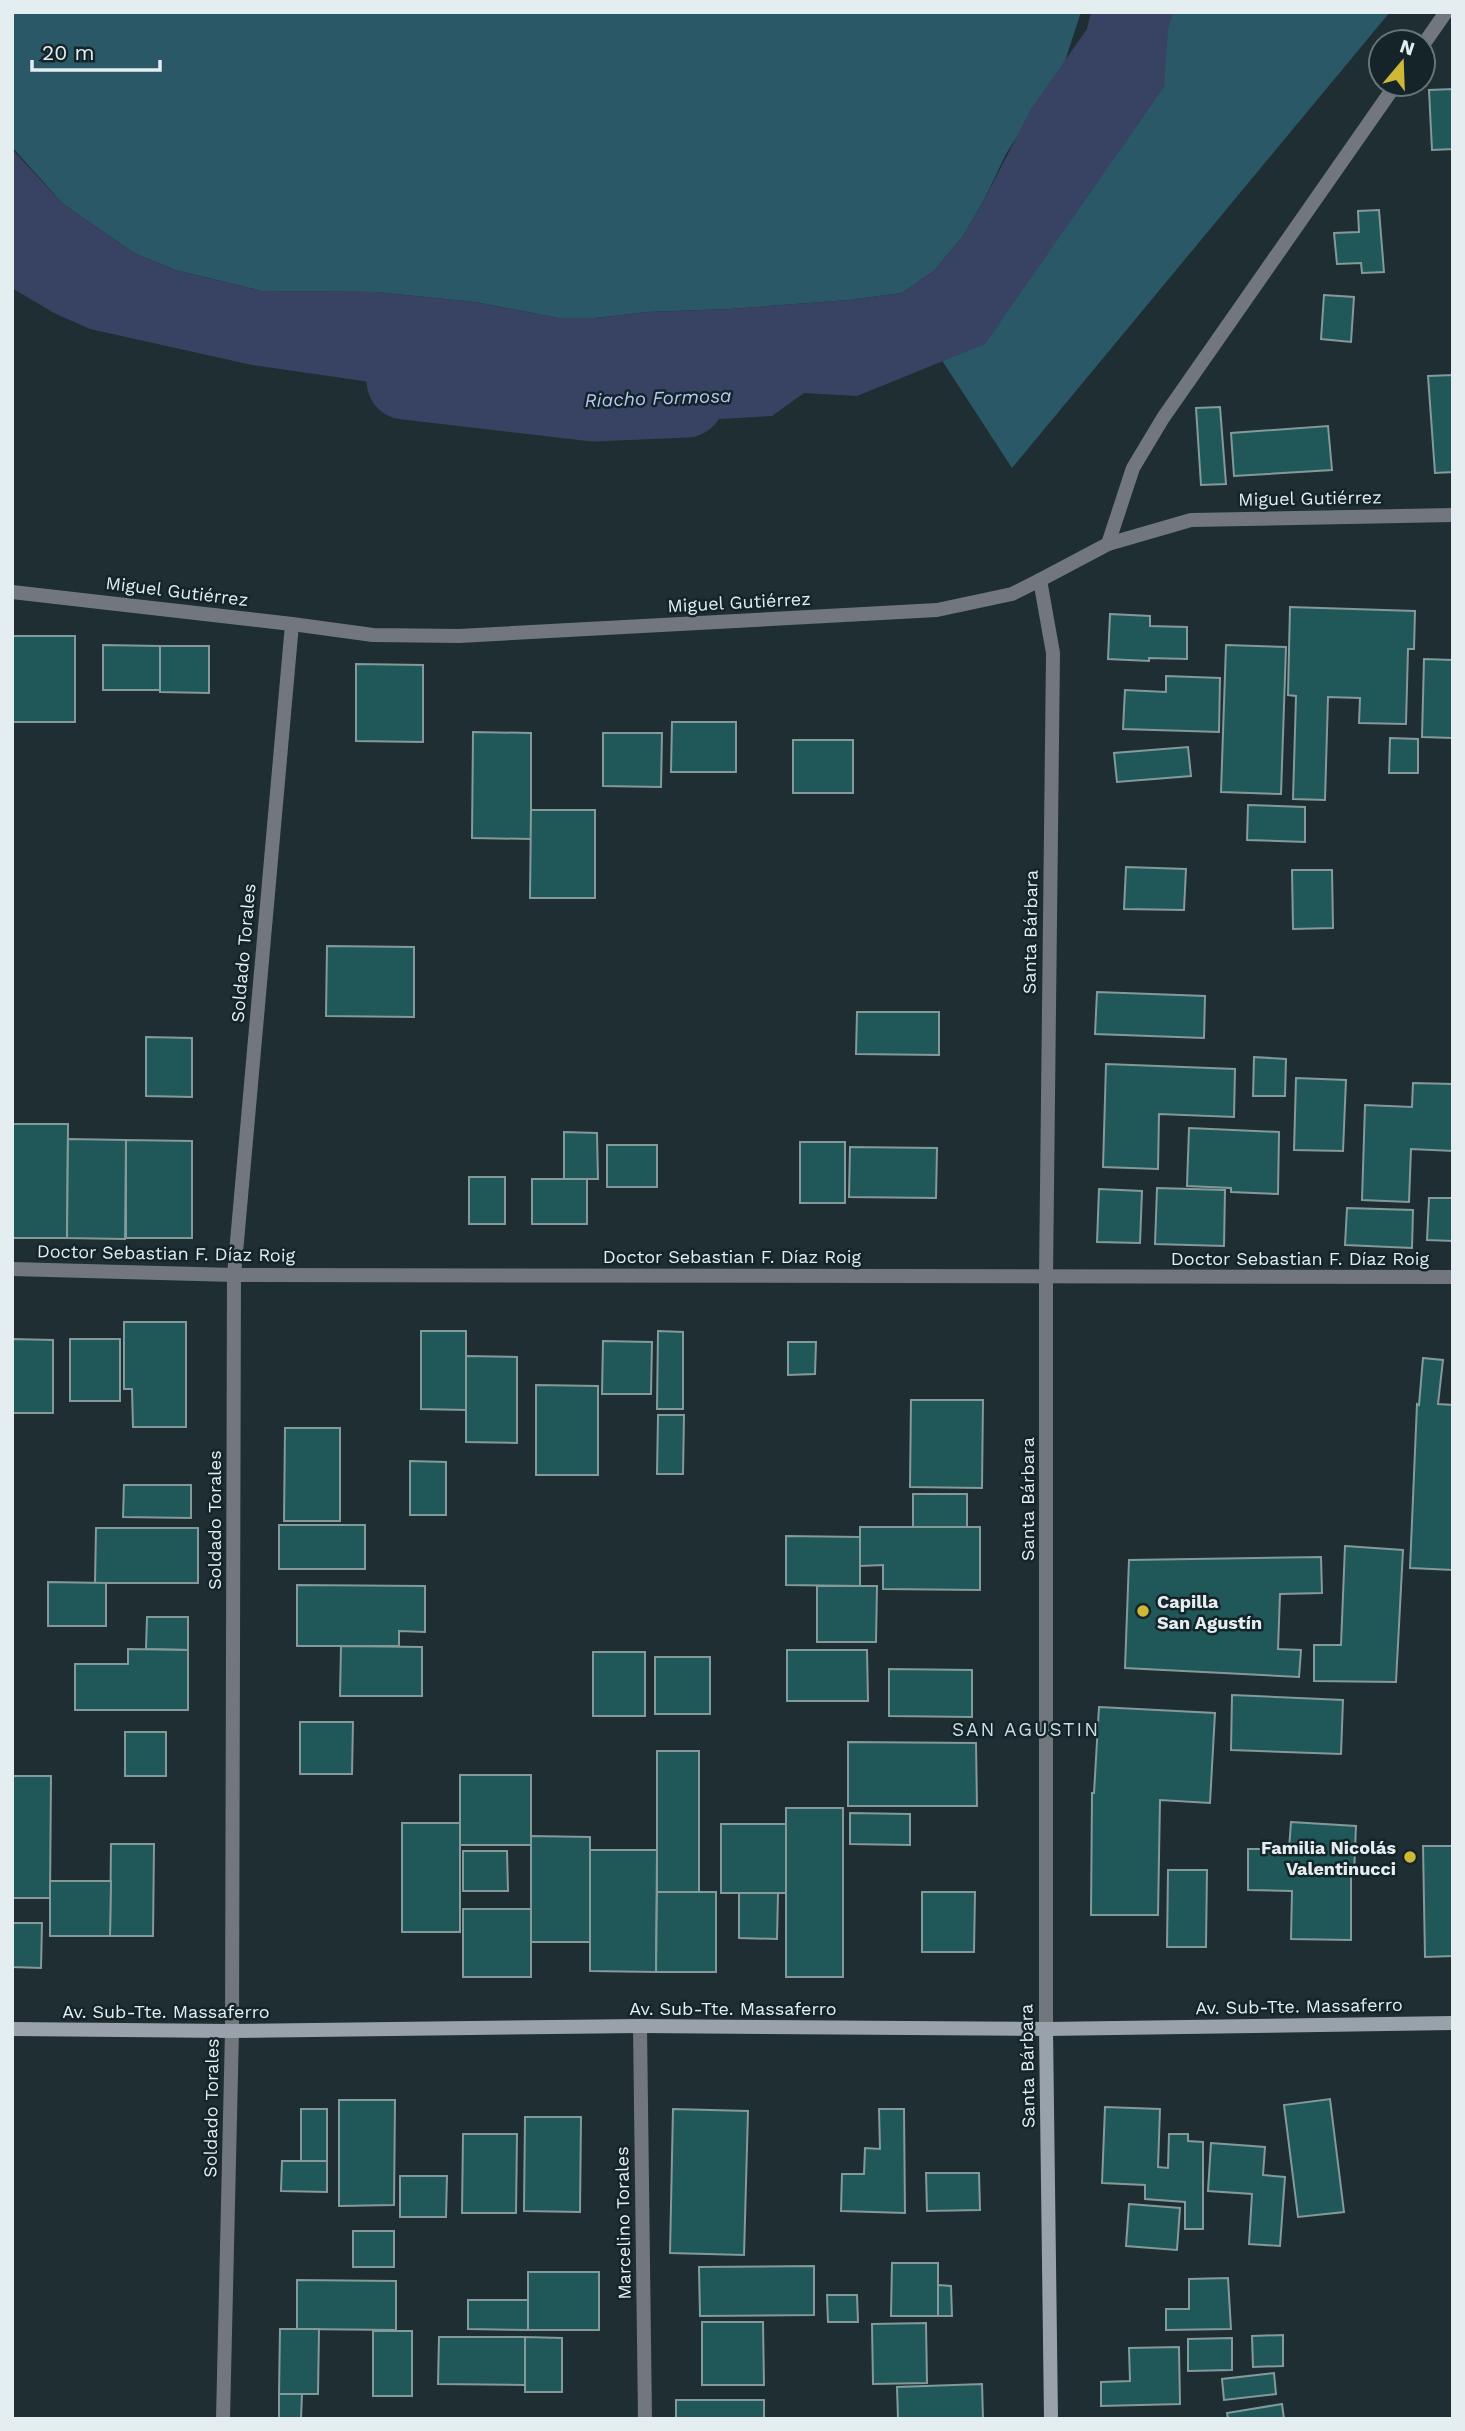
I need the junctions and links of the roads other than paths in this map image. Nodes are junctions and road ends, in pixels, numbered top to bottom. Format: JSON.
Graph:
{"nodes":[{"id":1,"x":1446,"y":12,"type":"edge"},
{"id":2,"x":1435,"y":28,"type":"edge"},
{"id":3,"x":1386,"y":98,"type":"edge"},
{"id":4,"x":1453,"y":515,"type":"edge"},
{"id":5,"x":1108,"y":544,"type":"junction"},
{"id":6,"x":1040,"y":580,"type":"junction"},
{"id":7,"x":12,"y":592,"type":"edge"},
{"id":8,"x":292,"y":624,"type":"junction"},
{"id":9,"x":12,"y":1269,"type":"edge"},
{"id":10,"x":234,"y":1275,"type":"junction"},
{"id":11,"x":1046,"y":1276,"type":"junction"},
{"id":12,"x":1453,"y":1278,"type":"edge"},
{"id":13,"x":1453,"y":2024,"type":"edge"},
{"id":14,"x":640,"y":2026,"type":"junction"},
{"id":15,"x":12,"y":2029,"type":"edge"},
{"id":16,"x":1046,"y":2029,"type":"junction"},
{"id":17,"x":232,"y":2031,"type":"junction"},
{"id":18,"x":223,"y":2419,"type":"edge"},
{"id":19,"x":645,"y":2419,"type":"edge"},
{"id":20,"x":1051,"y":2419,"type":"edge"}],
"edges":[{"from":1,"to":2,"type":"street"},
{"from":3,"to":5,"type":"street"},
{"from":4,"to":5,"type":"street","name":"Miguel Gutiérrez"},
{"from":5,"to":6,"type":"street","name":"Miguel Gutiérrez"},
{"from":6,"to":8,"type":"street","name":"Miguel Gutiérrez"},
{"from":6,"to":11,"type":"street","name":"Santa Bárbara"},
{"from":7,"to":8,"type":"street","name":"Miguel Gutiérrez"},
{"from":8,"to":10,"type":"street","name":"Soldado Torales"},
{"from":9,"to":10,"type":"street","name":"Doctor Sebastian F. Díaz Roig"},
{"from":10,"to":11,"type":"street","name":"Doctor Sebastian F. Díaz Roig"},
{"from":10,"to":17,"type":"street","name":"Soldado Torales"},
{"from":11,"to":12,"type":"street","name":"Doctor Sebastian F. Díaz Roig"},
{"from":11,"to":16,"type":"street","name":"Santa Bárbara"},
{"from":13,"to":16,"type":"main road","name":"Av. Sub-Tte. Massaferro"},
{"from":14,"to":16,"type":"main road","name":"Av. Sub-Tte. Massaferro"},
{"from":14,"to":17,"type":"main road","name":"Av. Sub-Tte. Massaferro"},
{"from":14,"to":19,"type":"street","name":"Marcelino Torales"},
{"from":15,"to":17,"type":"main road","name":"Av. Sub-Tte. Massaferro"},
{"from":16,"to":20,"type":"main road","name":"Santa Bárbara"},
{"from":17,"to":18,"type":"street","name":"Soldado Torales"}]}
